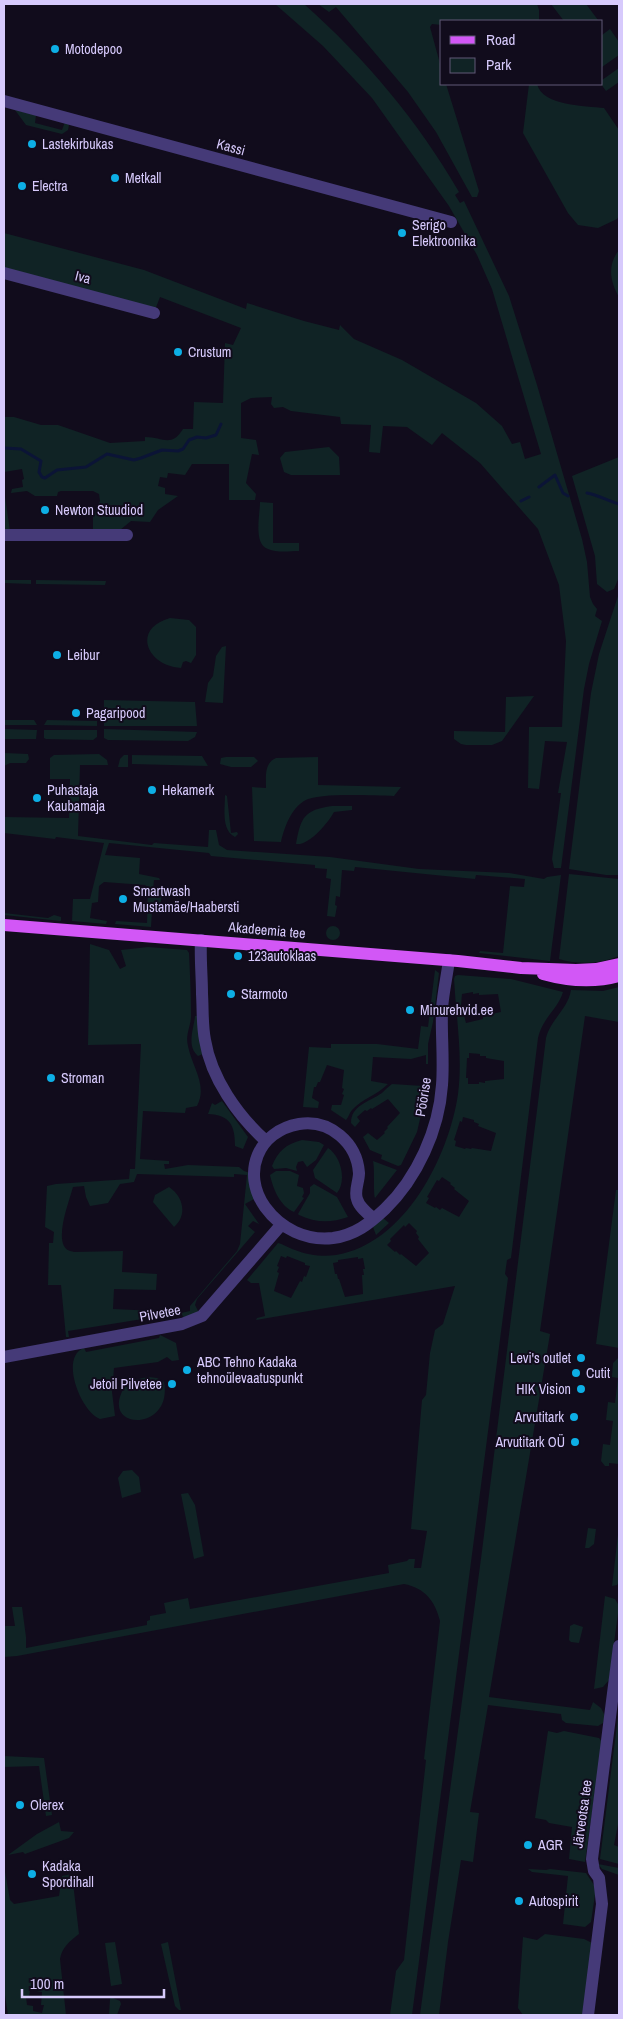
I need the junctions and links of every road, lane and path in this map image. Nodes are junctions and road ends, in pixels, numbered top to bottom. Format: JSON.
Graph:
{"nodes":[{"id":1,"x":4,"y":101,"type":"edge"},
{"id":2,"x":451,"y":222,"type":"dead end"},
{"id":3,"x":4,"y":273,"type":"edge"},
{"id":4,"x":154,"y":312,"type":"dead end"},
{"id":5,"x":127,"y":534,"type":"dead end"},
{"id":6,"x":4,"y":535,"type":"edge"},
{"id":7,"x":6,"y":924,"type":"edge"},
{"id":8,"x":201,"y":940,"type":"junction"},
{"id":9,"x":448,"y":960,"type":"junction"},
{"id":10,"x":619,"y":973,"type":"edge"},
{"id":11,"x":266,"y":1141,"type":"junction"},
{"id":12,"x":374,"y":1219,"type":"junction"},
{"id":13,"x":281,"y":1225,"type":"junction"},
{"id":14,"x":4,"y":1357,"type":"edge"},
{"id":15,"x":619,"y":1646,"type":"edge"},
{"id":16,"x":588,"y":2015,"type":"edge"}],
"edges":[{"from":1,"to":2,"type":"street","name":"Kassi"},
{"from":3,"to":4,"type":"street","name":"Iva"},
{"from":5,"to":6,"type":"street"},
{"from":7,"to":8,"type":"main road","name":"Akadeemia tee"},
{"from":8,"to":9,"type":"main road","name":"Akadeemia tee"},
{"from":8,"to":11,"type":"street"},
{"from":9,"to":10,"type":"main road","name":"Akadeemia tee"},
{"from":9,"to":12,"type":"street","name":"Pöörise"},
{"from":11,"to":12,"type":"street"},
{"from":11,"to":13,"type":"street","name":"Pöörise"},
{"from":12,"to":13,"type":"street","name":"Pöörise"},
{"from":13,"to":14,"type":"street","name":"Pilvetee"},
{"from":15,"to":16,"type":"street","name":"Järveotsa tee"}]}
